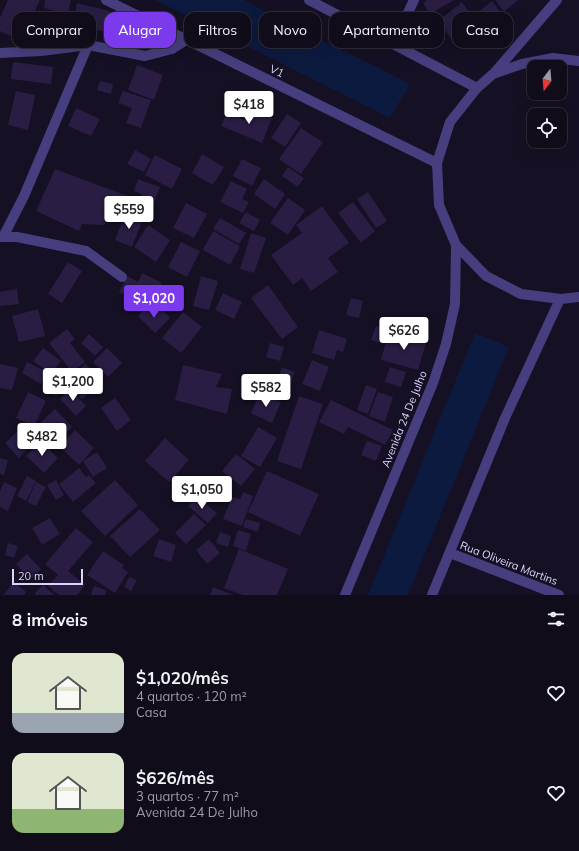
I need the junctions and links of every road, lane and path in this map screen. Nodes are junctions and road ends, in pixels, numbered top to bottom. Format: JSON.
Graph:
{"nodes":[{"id":1,"x":106,"y":0,"type":"edge"},
{"id":2,"x":309,"y":0,"type":"edge"},
{"id":3,"x":414,"y":0,"type":"edge"},
{"id":4,"x":557,"y":0,"type":"edge"},
{"id":5,"x":332,"y":12,"type":"edge"},
{"id":6,"x":408,"y":12,"type":"edge"},
{"id":7,"x":184,"y":39,"type":"edge"},
{"id":8,"x":184,"y":41,"type":"edge"},
{"id":9,"x":96,"y":47,"type":"edge"},
{"id":10,"x":64,"y":48,"type":"edge"},
{"id":11,"x":87,"y":48,"type":"edge"},
{"id":12,"x":202,"y":48,"type":"edge"},
{"id":13,"x":401,"y":48,"type":"edge"},
{"id":14,"x":0,"y":53,"type":"edge"},
{"id":15,"x":579,"y":61,"type":"edge"},
{"id":16,"x":493,"y":74,"type":"junction"},
{"id":17,"x":477,"y":88,"type":"junction"},
{"id":18,"x":437,"y":163,"type":"junction"},
{"id":19,"x":1,"y":237,"type":"edge"},
{"id":20,"x":456,"y":245,"type":"junction"},
{"id":21,"x":122,"y":277,"type":"dead end"},
{"id":22,"x":579,"y":297,"type":"edge"},
{"id":23,"x":560,"y":299,"type":"junction"},
{"id":24,"x":450,"y":552,"type":"junction"},
{"id":25,"x":345,"y":595,"type":"edge"},
{"id":26,"x":432,"y":595,"type":"edge"},
{"id":27,"x":559,"y":595,"type":"edge"}],
"edges":[{"from":1,"to":7,"type":"street","name":"V1"},
{"from":2,"to":5,"type":"street"},
{"from":3,"to":6,"type":"street"},
{"from":4,"to":16,"type":"street"},
{"from":8,"to":9,"type":"street"},
{"from":10,"to":14,"type":"street"},
{"from":11,"to":19,"type":"street"},
{"from":12,"to":18,"type":"street","name":"V1"},
{"from":13,"to":17,"type":"street"},
{"from":15,"to":16,"type":"street"},
{"from":16,"to":17,"type":"street"},
{"from":17,"to":18,"type":"street"},
{"from":18,"to":20,"type":"street"},
{"from":19,"to":21,"type":"street"},
{"from":20,"to":23,"type":"street"},
{"from":20,"to":25,"type":"street","name":"Avenida 24 De Julho"},
{"from":22,"to":23,"type":"street"},
{"from":23,"to":24,"type":"street"},
{"from":24,"to":26,"type":"street"},
{"from":24,"to":27,"type":"street","name":"Rua Oliveira Martins"}]}
